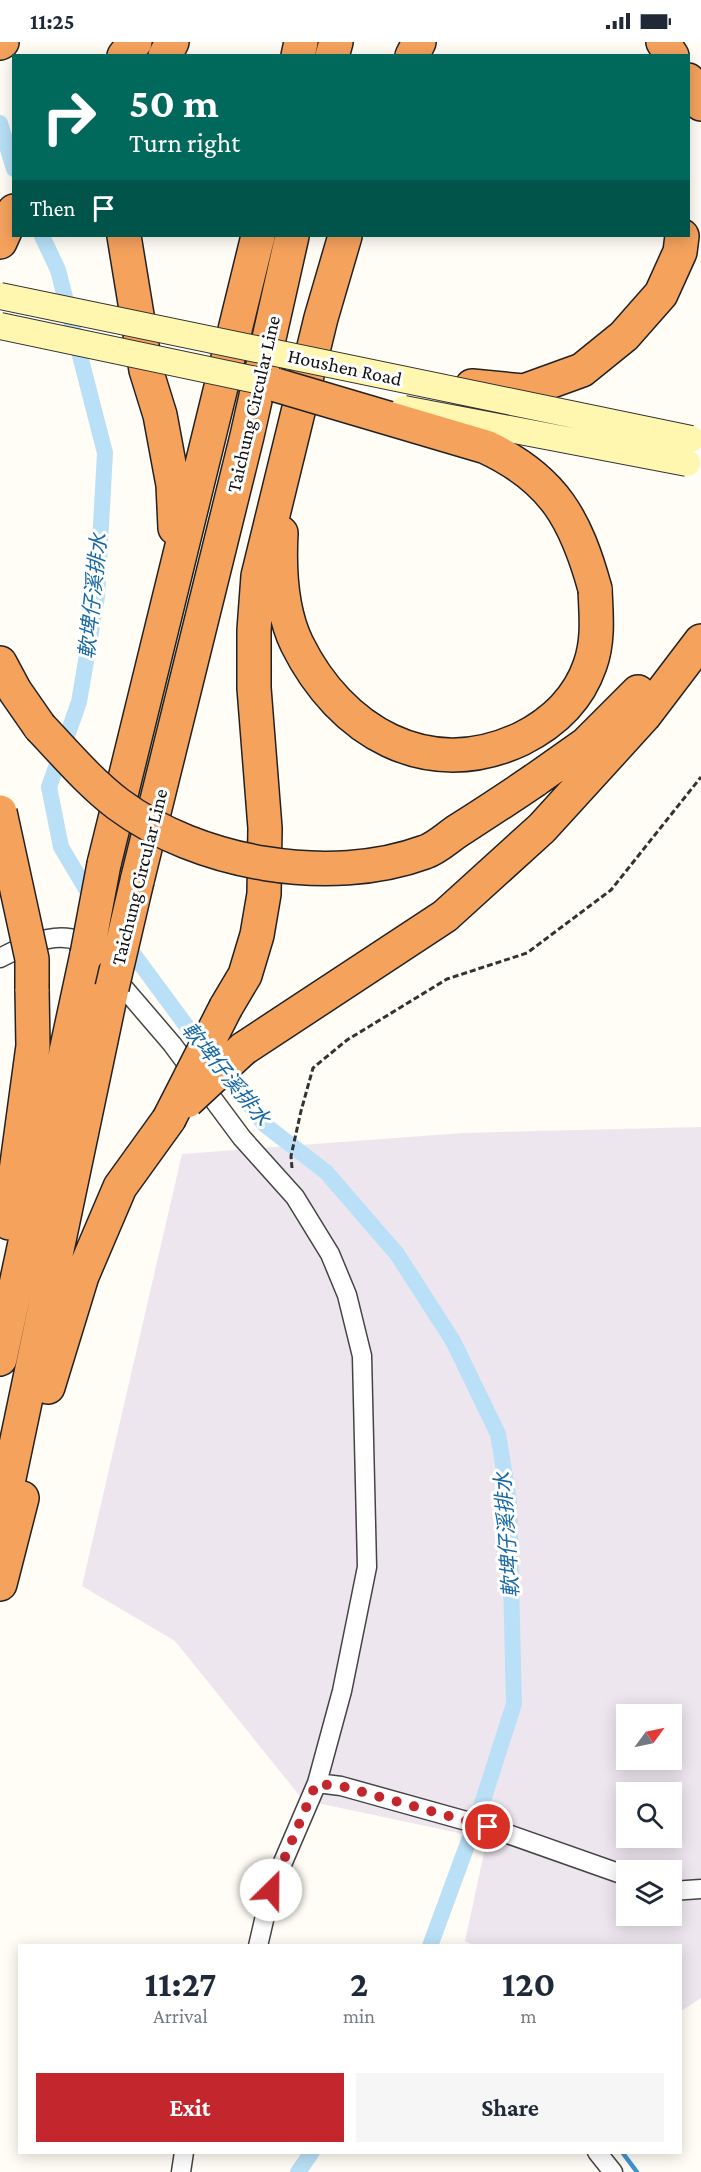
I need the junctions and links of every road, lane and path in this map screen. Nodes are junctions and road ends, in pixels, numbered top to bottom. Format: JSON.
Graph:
{"nodes":[{"id":1,"x":135,"y":42,"type":"edge"},
{"id":2,"x":126,"y":54,"type":"edge"},
{"id":3,"x":690,"y":84,"type":"edge"},
{"id":4,"x":701,"y":104,"type":"edge"},
{"id":5,"x":12,"y":215,"type":"edge"},
{"id":6,"x":124,"y":237,"type":"edge"},
{"id":7,"x":258,"y":237,"type":"edge"},
{"id":8,"x":292,"y":237,"type":"edge"},
{"id":9,"x":344,"y":237,"type":"edge"},
{"id":10,"x":682,"y":237,"type":"edge"},
{"id":11,"x":0,"y":242,"type":"edge"},
{"id":12,"x":0,"y":296,"type":"edge"},
{"id":13,"x":0,"y":327,"type":"edge"},
{"id":14,"x":401,"y":379,"type":"junction"},
{"id":15,"x":276,"y":385,"type":"junction"},
{"id":16,"x":285,"y":470,"type":"junction"},
{"id":17,"x":174,"y":571,"type":"junction"},
{"id":18,"x":701,"y":634,"type":"edge"},
{"id":19,"x":701,"y":641,"type":"edge"},
{"id":20,"x":0,"y":663,"type":"edge"},
{"id":21,"x":701,"y":777,"type":"edge"},
{"id":22,"x":0,"y":812,"type":"edge"},
{"id":23,"x":0,"y":958,"type":"edge"},
{"id":24,"x":169,"y":1119,"type":"junction"},
{"id":25,"x":295,"y":1197,"type":"junction"},
{"id":26,"x":0,"y":1294,"type":"edge"},
{"id":27,"x":0,"y":1359,"type":"edge"},
{"id":28,"x":0,"y":1521,"type":"edge"},
{"id":29,"x":0,"y":1584,"type":"edge"},
{"id":30,"x":316,"y":1784,"type":"junction"},
{"id":31,"x":616,"y":1872,"type":"edge"},
{"id":32,"x":701,"y":1889,"type":"edge"},
{"id":33,"x":682,"y":1890,"type":"edge"},
{"id":34,"x":258,"y":1944,"type":"edge"},
{"id":35,"x":183,"y":2154,"type":"edge"},
{"id":36,"x":599,"y":2154,"type":"edge"},
{"id":37,"x":181,"y":2172,"type":"edge"},
{"id":38,"x":613,"y":2172,"type":"edge"}],
"edges":[{"from":1,"to":2,"type":"highway"},
{"from":3,"to":4,"type":"highway"},
{"from":5,"to":11,"type":"highway"},
{"from":6,"to":17,"type":"highway"},
{"from":7,"to":17,"type":"highway","name":"Taichung Circular Line"},
{"from":8,"to":28,"type":"highway","name":"Taichung Circular Line","bridge":true},
{"from":9,"to":16,"type":"highway"},
{"from":10,"to":14,"type":"highway","bridge":true},
{"from":12,"to":14,"type":"street","name":"Houshen Road","bridge":true},
{"from":13,"to":15,"type":"street","name":"Houshen Road","bridge":true},
{"from":14,"to":15,"type":"street","name":"Houshen Road","bridge":true},
{"from":15,"to":16,"type":"highway","bridge":true},
{"from":16,"to":24,"type":"highway","bridge":true},
{"from":17,"to":27,"type":"highway","name":"Taichung Circular Line","bridge":true},
{"from":18,"to":20,"type":"highway","bridge":true},
{"from":19,"to":24,"type":"highway","bridge":true},
{"from":21,"to":25,"type":"path"},
{"from":22,"to":26,"type":"highway","bridge":true},
{"from":23,"to":25,"type":"street"},
{"from":24,"to":29,"type":"highway"},
{"from":25,"to":30,"type":"street"},
{"from":30,"to":31,"type":"street"},
{"from":30,"to":34,"type":"street"},
{"from":32,"to":33,"type":"street"},
{"from":35,"to":37,"type":"street"},
{"from":36,"to":38,"type":"street"}]}
